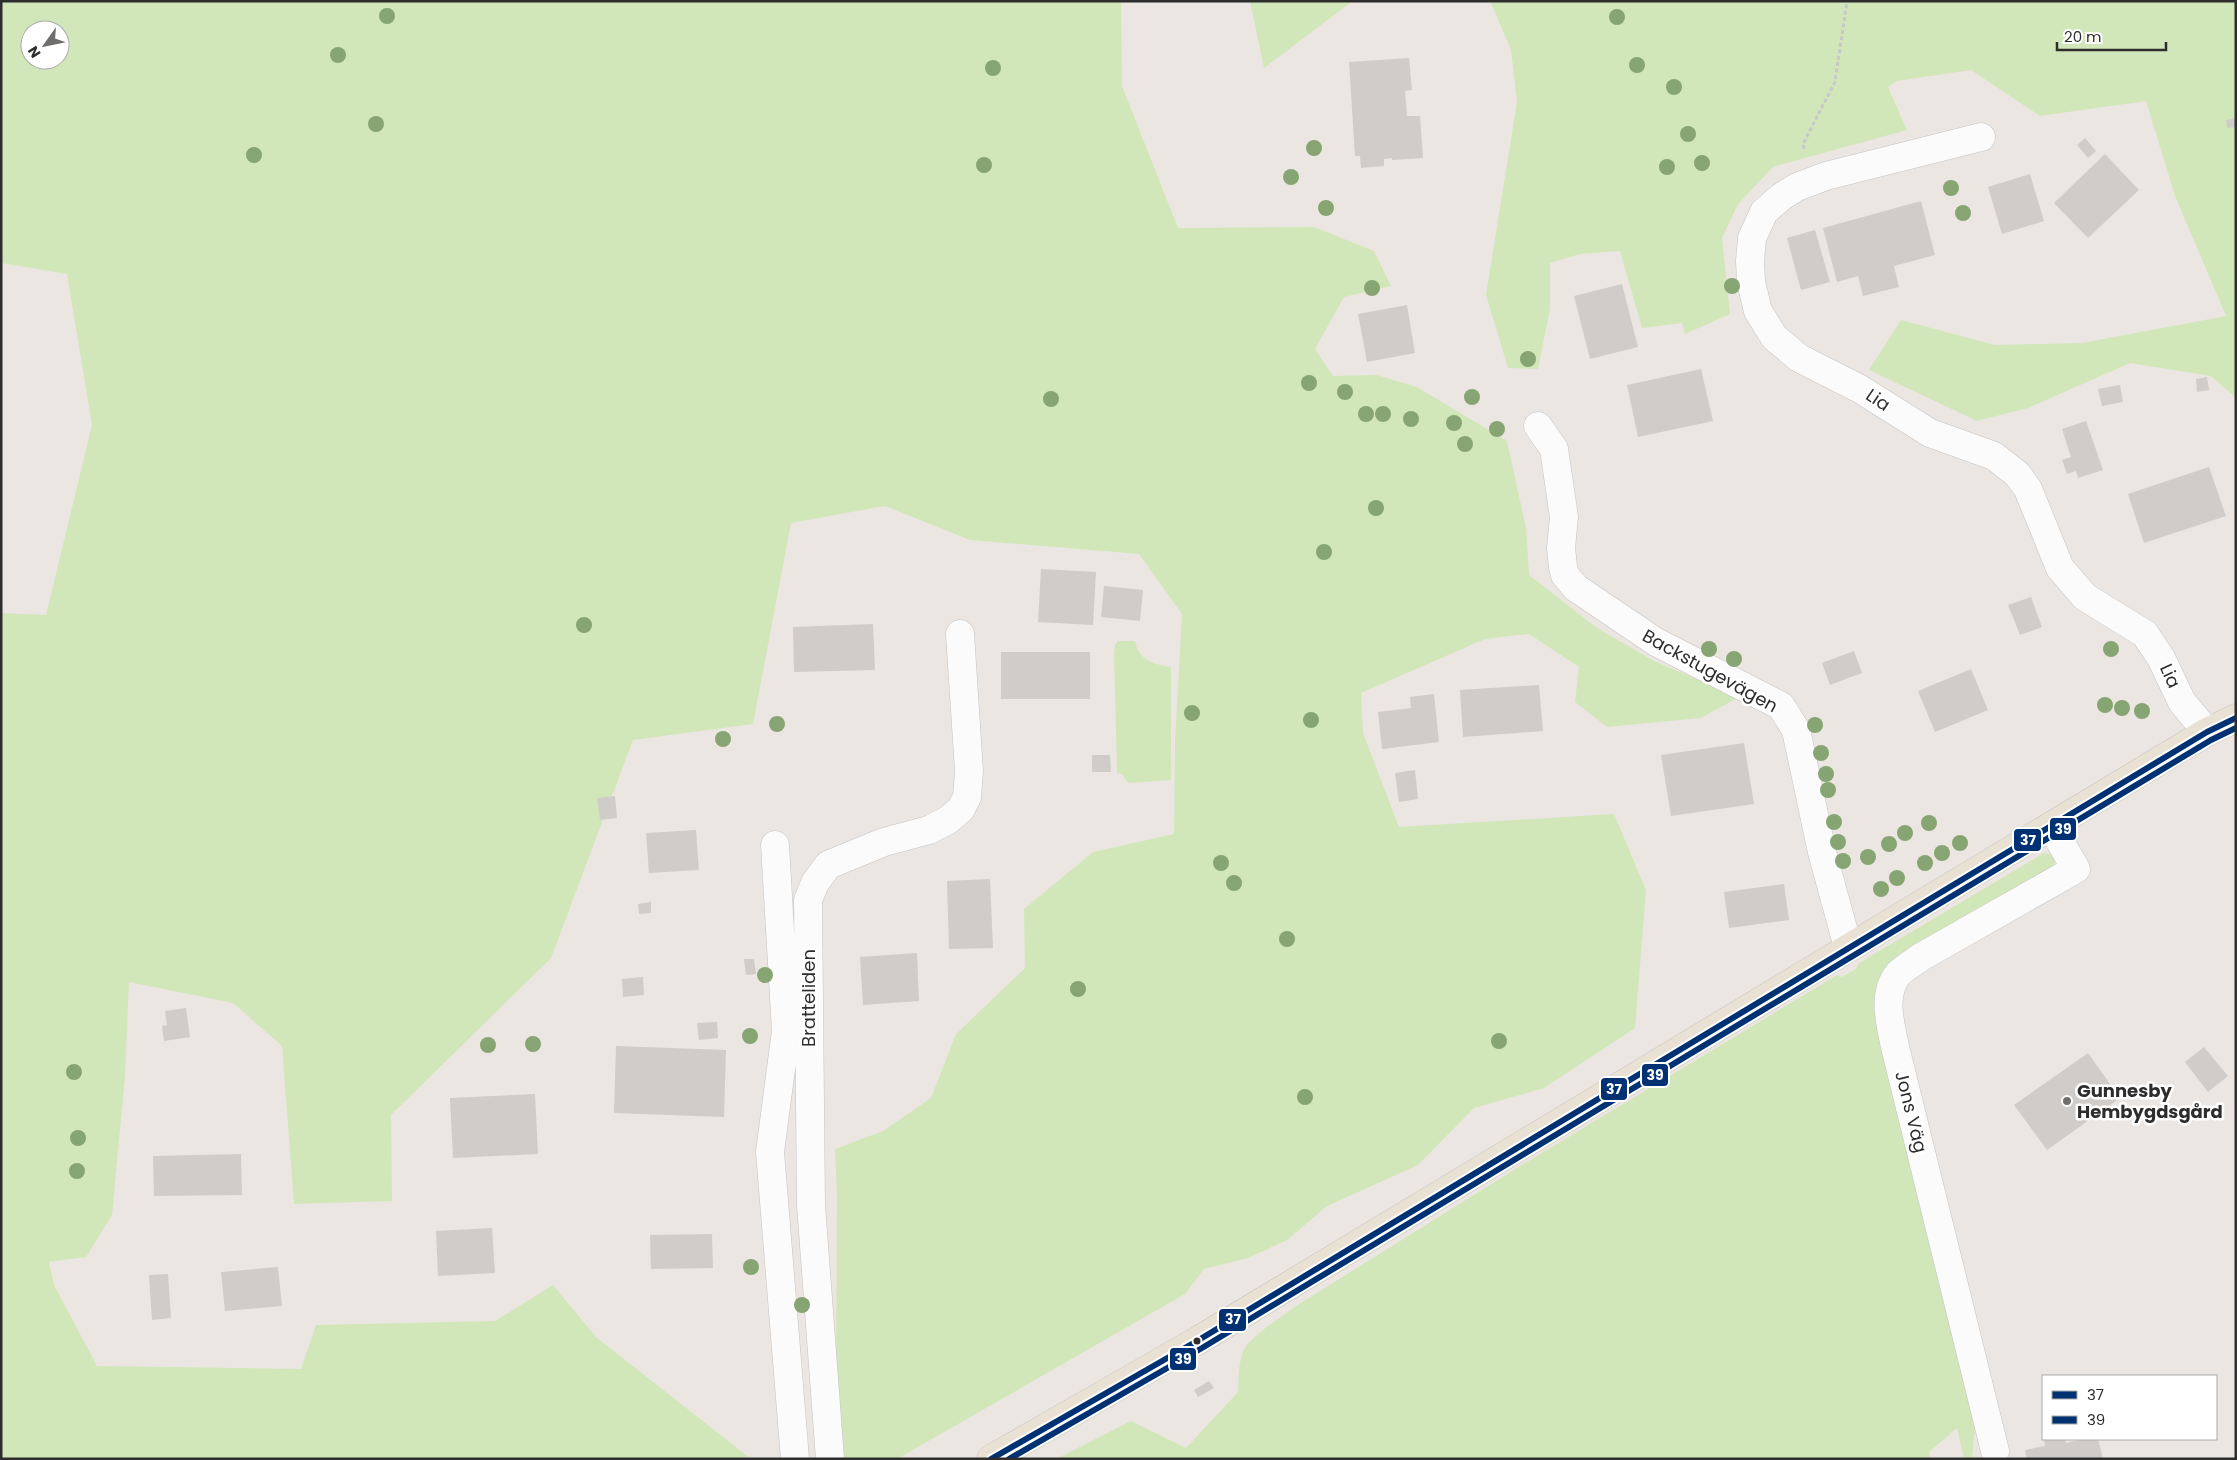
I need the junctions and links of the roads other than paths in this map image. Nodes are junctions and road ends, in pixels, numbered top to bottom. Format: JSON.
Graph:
{"nodes":[{"id":1,"x":1981,"y":137,"type":"dead end"},
{"id":2,"x":1538,"y":426,"type":"dead end"},
{"id":3,"x":960,"y":634,"type":"dead end"},
{"id":4,"x":2236,"y":718,"type":"edge"},
{"id":5,"x":2207,"y":732,"type":"junction"},
{"id":6,"x":2051,"y":826,"type":"junction"},
{"id":7,"x":775,"y":845,"type":"dead end"},
{"id":8,"x":1848,"y":948,"type":"junction"},
{"id":9,"x":1994,"y":1451,"type":"dead end"},
{"id":10,"x":795,"y":1459,"type":"edge"},
{"id":11,"x":830,"y":1459,"type":"edge"},
{"id":12,"x":991,"y":1459,"type":"edge"}],
"edges":[{"from":1,"to":5,"type":"street","name":"Lia"},
{"from":2,"to":8,"type":"street","name":"Backstugevägen"},
{"from":3,"to":11,"type":"street","name":"Bratteliden"},
{"from":4,"to":5,"type":"main road"},
{"from":5,"to":6,"type":"main road"},
{"from":6,"to":8,"type":"main road"},
{"from":6,"to":9,"type":"street","name":"Jons Väg"},
{"from":7,"to":10,"type":"street","name":"Bratteliden"},
{"from":8,"to":12,"type":"main road"}]}
